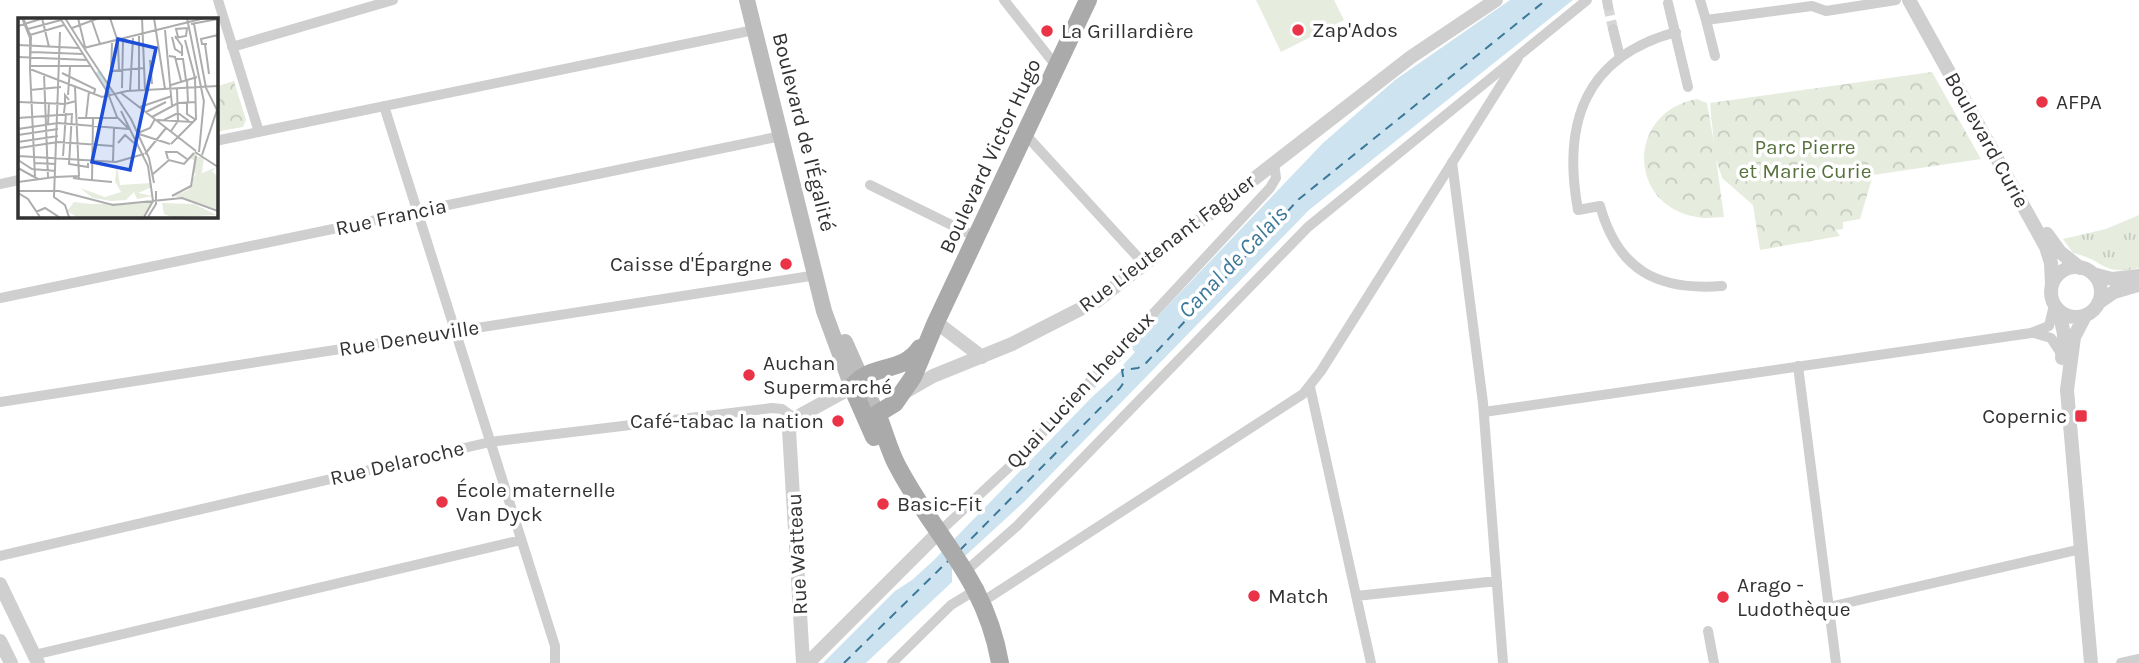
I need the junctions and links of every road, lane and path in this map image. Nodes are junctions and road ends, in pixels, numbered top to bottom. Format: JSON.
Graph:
{"nodes":[{"id":1,"x":218,"y":0,"type":"edge"},
{"id":2,"x":393,"y":0,"type":"edge"},
{"id":3,"x":747,"y":0,"type":"edge"},
{"id":4,"x":1004,"y":0,"type":"edge"},
{"id":5,"x":1088,"y":0,"type":"edge"},
{"id":6,"x":1496,"y":0,"type":"edge"},
{"id":7,"x":1587,"y":0,"type":"edge"},
{"id":8,"x":1700,"y":0,"type":"edge"},
{"id":9,"x":1896,"y":0,"type":"edge"},
{"id":10,"x":1909,"y":0,"type":"edge"},
{"id":11,"x":1920,"y":0,"type":"edge"},
{"id":12,"x":1668,"y":3,"type":"dead end"},
{"id":13,"x":1811,"y":3,"type":"edge"},
{"id":14,"x":1706,"y":20,"type":"junction"},
{"id":15,"x":1613,"y":29,"type":"tunnel mouth"},
{"id":16,"x":754,"y":30,"type":"junction"},
{"id":17,"x":1676,"y":32,"type":"junction"},
{"id":18,"x":232,"y":47,"type":"junction"},
{"id":19,"x":1524,"y":50,"type":"junction"},
{"id":20,"x":1715,"y":56,"type":"dead end"},
{"id":21,"x":1620,"y":57,"type":"junction"},
{"id":22,"x":1057,"y":66,"type":"junction"},
{"id":23,"x":1688,"y":87,"type":"dead end"},
{"id":24,"x":384,"y":106,"type":"junction"},
{"id":25,"x":259,"y":132,"type":"junction"},
{"id":26,"x":1025,"y":134,"type":"junction"},
{"id":27,"x":781,"y":136,"type":"junction"},
{"id":28,"x":217,"y":141,"type":"edge"},
{"id":29,"x":1452,"y":162,"type":"junction"},
{"id":30,"x":1274,"y":163,"type":"junction"},
{"id":31,"x":18,"y":180,"type":"edge"},
{"id":32,"x":0,"y":184,"type":"edge"},
{"id":33,"x":870,"y":185,"type":"dead end"},
{"id":34,"x":418,"y":212,"type":"junction"},
{"id":35,"x":976,"y":237,"type":"junction"},
{"id":36,"x":1145,"y":265,"type":"junction"},
{"id":37,"x":2087,"y":271,"type":"junction"},
{"id":38,"x":817,"y":275,"type":"junction"},
{"id":39,"x":2139,"y":276,"type":"edge"},
{"id":40,"x":2052,"y":285,"type":"junction"},
{"id":41,"x":2139,"y":285,"type":"edge"},
{"id":42,"x":1722,"y":286,"type":"dead end"},
{"id":43,"x":0,"y":298,"type":"edge"},
{"id":44,"x":2098,"y":303,"type":"junction"},
{"id":45,"x":2057,"y":308,"type":"junction"},
{"id":46,"x":2085,"y":316,"type":"junction"},
{"id":47,"x":934,"y":326,"type":"junction"},
{"id":48,"x":455,"y":331,"type":"junction"},
{"id":49,"x":2031,"y":333,"type":"junction"},
{"id":50,"x":2062,"y":355,"type":"junction"},
{"id":51,"x":982,"y":357,"type":"junction"},
{"id":52,"x":1798,"y":366,"type":"junction"},
{"id":53,"x":1310,"y":387,"type":"junction"},
{"id":54,"x":864,"y":393,"type":"junction"},
{"id":55,"x":901,"y":395,"type":"junction"},
{"id":56,"x":0,"y":402,"type":"edge"},
{"id":57,"x":1484,"y":412,"type":"junction"},
{"id":58,"x":799,"y":422,"type":"junction"},
{"id":59,"x":2069,"y":431,"type":"junction"},
{"id":60,"x":490,"y":442,"type":"junction"},
{"id":61,"x":939,"y":533,"type":"junction"},
{"id":62,"x":521,"y":540,"type":"junction"},
{"id":63,"x":2081,"y":549,"type":"junction"},
{"id":64,"x":0,"y":556,"type":"edge"},
{"id":65,"x":967,"y":570,"type":"junction"},
{"id":66,"x":1497,"y":581,"type":"junction"},
{"id":67,"x":0,"y":584,"type":"edge"},
{"id":68,"x":982,"y":594,"type":"junction"},
{"id":69,"x":1356,"y":596,"type":"junction"},
{"id":70,"x":1829,"y":607,"type":"junction"},
{"id":71,"x":1708,"y":631,"type":"dead end"},
{"id":72,"x":0,"y":641,"type":"edge"},
{"id":73,"x":36,"y":659,"type":"edge"},
{"id":74,"x":2139,"y":659,"type":"edge"},
{"id":75,"x":13,"y":663,"type":"edge"},
{"id":76,"x":555,"y":663,"type":"edge"},
{"id":77,"x":805,"y":663,"type":"edge"},
{"id":78,"x":892,"y":663,"type":"edge"},
{"id":79,"x":1000,"y":663,"type":"edge"},
{"id":80,"x":1013,"y":663,"type":"edge"},
{"id":81,"x":1371,"y":663,"type":"edge"},
{"id":82,"x":1503,"y":663,"type":"edge"},
{"id":83,"x":1714,"y":663,"type":"edge"},
{"id":84,"x":1836,"y":663,"type":"edge"},
{"id":85,"x":2091,"y":663,"type":"edge"},
{"id":86,"x":2122,"y":663,"type":"edge"}],
"edges":[{"from":1,"to":18,"type":"street"},
{"from":2,"to":18,"type":"street"},
{"from":3,"to":16,"type":"main road","name":"Boulevard de l'Égalité"},
{"from":4,"to":22,"type":"street"},
{"from":5,"to":22,"type":"main road","name":"Boulevard Victor Hugo"},
{"from":6,"to":30,"type":"street"},
{"from":7,"to":19,"type":"street"},
{"from":8,"to":14,"type":"street"},
{"from":9,"to":13,"type":"street"},
{"from":10,"to":40,"type":"street","name":"Boulevard Curie"},
{"from":11,"to":37,"type":"street","name":"Boulevard Curie"},
{"from":12,"to":17,"type":"street"},
{"from":13,"to":14,"type":"street"},
{"from":14,"to":20,"type":"street"},
{"from":15,"to":21,"type":"street"},
{"from":16,"to":24,"type":"street"},
{"from":16,"to":27,"type":"main road","name":"Boulevard de l'Égalité"},
{"from":17,"to":21,"type":"street"},
{"from":17,"to":23,"type":"street"},
{"from":18,"to":25,"type":"street"},
{"from":19,"to":29,"type":"street"},
{"from":19,"to":65,"type":"street"},
{"from":21,"to":42,"type":"street"},
{"from":22,"to":26,"type":"main road","name":"Boulevard Victor Hugo"},
{"from":24,"to":25,"type":"street"},
{"from":24,"to":34,"type":"street"},
{"from":25,"to":28,"type":"street"},
{"from":26,"to":35,"type":"main road","name":"Boulevard Victor Hugo"},
{"from":26,"to":36,"type":"street"},
{"from":27,"to":34,"type":"street","name":"Rue Francia"},
{"from":27,"to":38,"type":"main road","name":"Boulevard de l'Égalité"},
{"from":29,"to":53,"type":"street"},
{"from":29,"to":57,"type":"street"},
{"from":30,"to":36,"type":"street","name":"Rue Lieutenant Faguer"},
{"from":30,"to":61,"type":"street","name":"Quai Lucien Lheureux"},
{"from":31,"to":32,"type":"street"},
{"from":33,"to":35,"type":"street"},
{"from":34,"to":43,"type":"street","name":"Rue Francia"},
{"from":34,"to":48,"type":"street"},
{"from":35,"to":47,"type":"main road","name":"Boulevard Victor Hugo"},
{"from":36,"to":51,"type":"street","name":"Rue Lieutenant Faguer"},
{"from":37,"to":39,"type":"street"},
{"from":37,"to":40,"type":"street"},
{"from":37,"to":44,"type":"street"},
{"from":38,"to":48,"type":"street","name":"Rue Deneuville"},
{"from":38,"to":54,"type":"main road","name":"Boulevard de l'Égalité"},
{"from":40,"to":45,"type":"street"},
{"from":41,"to":44,"type":"street"},
{"from":44,"to":46,"type":"street"},
{"from":45,"to":46,"type":"street"},
{"from":45,"to":49,"type":"street"},
{"from":45,"to":50,"type":"street"},
{"from":46,"to":59,"type":"street"},
{"from":47,"to":51,"type":"street"},
{"from":47,"to":54,"type":"main road","name":"Boulevard Victor Hugo"},
{"from":47,"to":55,"type":"main road","name":"Boulevard Victor Hugo"},
{"from":48,"to":56,"type":"street","name":"Rue Deneuville"},
{"from":48,"to":60,"type":"street"},
{"from":49,"to":50,"type":"street"},
{"from":49,"to":52,"type":"street"},
{"from":50,"to":59,"type":"street"},
{"from":51,"to":55,"type":"street","name":"Rue Lieutenant Faguer"},
{"from":52,"to":57,"type":"street"},
{"from":52,"to":70,"type":"street"},
{"from":53,"to":68,"type":"street"},
{"from":53,"to":69,"type":"street"},
{"from":54,"to":55,"type":"main road","name":"Boulevard Victor Hugo"},
{"from":54,"to":58,"type":"street"},
{"from":54,"to":61,"type":"main road","name":"Boulevard de l'Égalité"},
{"from":54,"to":61,"type":"main road","name":"Boulevard de l'Égalité"},
{"from":57,"to":66,"type":"street"},
{"from":58,"to":60,"type":"street","name":"Rue Delaroche"},
{"from":58,"to":77,"type":"street","name":"Rue Watteau"},
{"from":59,"to":63,"type":"street"},
{"from":60,"to":62,"type":"street"},
{"from":60,"to":64,"type":"street","name":"Rue Delaroche"},
{"from":61,"to":65,"type":"main road"},
{"from":61,"to":77,"type":"street"},
{"from":62,"to":73,"type":"street"},
{"from":62,"to":76,"type":"street"},
{"from":63,"to":70,"type":"street"},
{"from":63,"to":85,"type":"street"},
{"from":65,"to":68,"type":"main road"},
{"from":66,"to":69,"type":"street"},
{"from":66,"to":82,"type":"street"},
{"from":67,"to":73,"type":"street"},
{"from":68,"to":78,"type":"street"},
{"from":68,"to":79,"type":"main road"},
{"from":68,"to":80,"type":"main road"},
{"from":69,"to":81,"type":"street"},
{"from":70,"to":84,"type":"street"},
{"from":71,"to":83,"type":"street"},
{"from":72,"to":75,"type":"street"},
{"from":73,"to":75,"type":"street"},
{"from":74,"to":86,"type":"street"}]}
